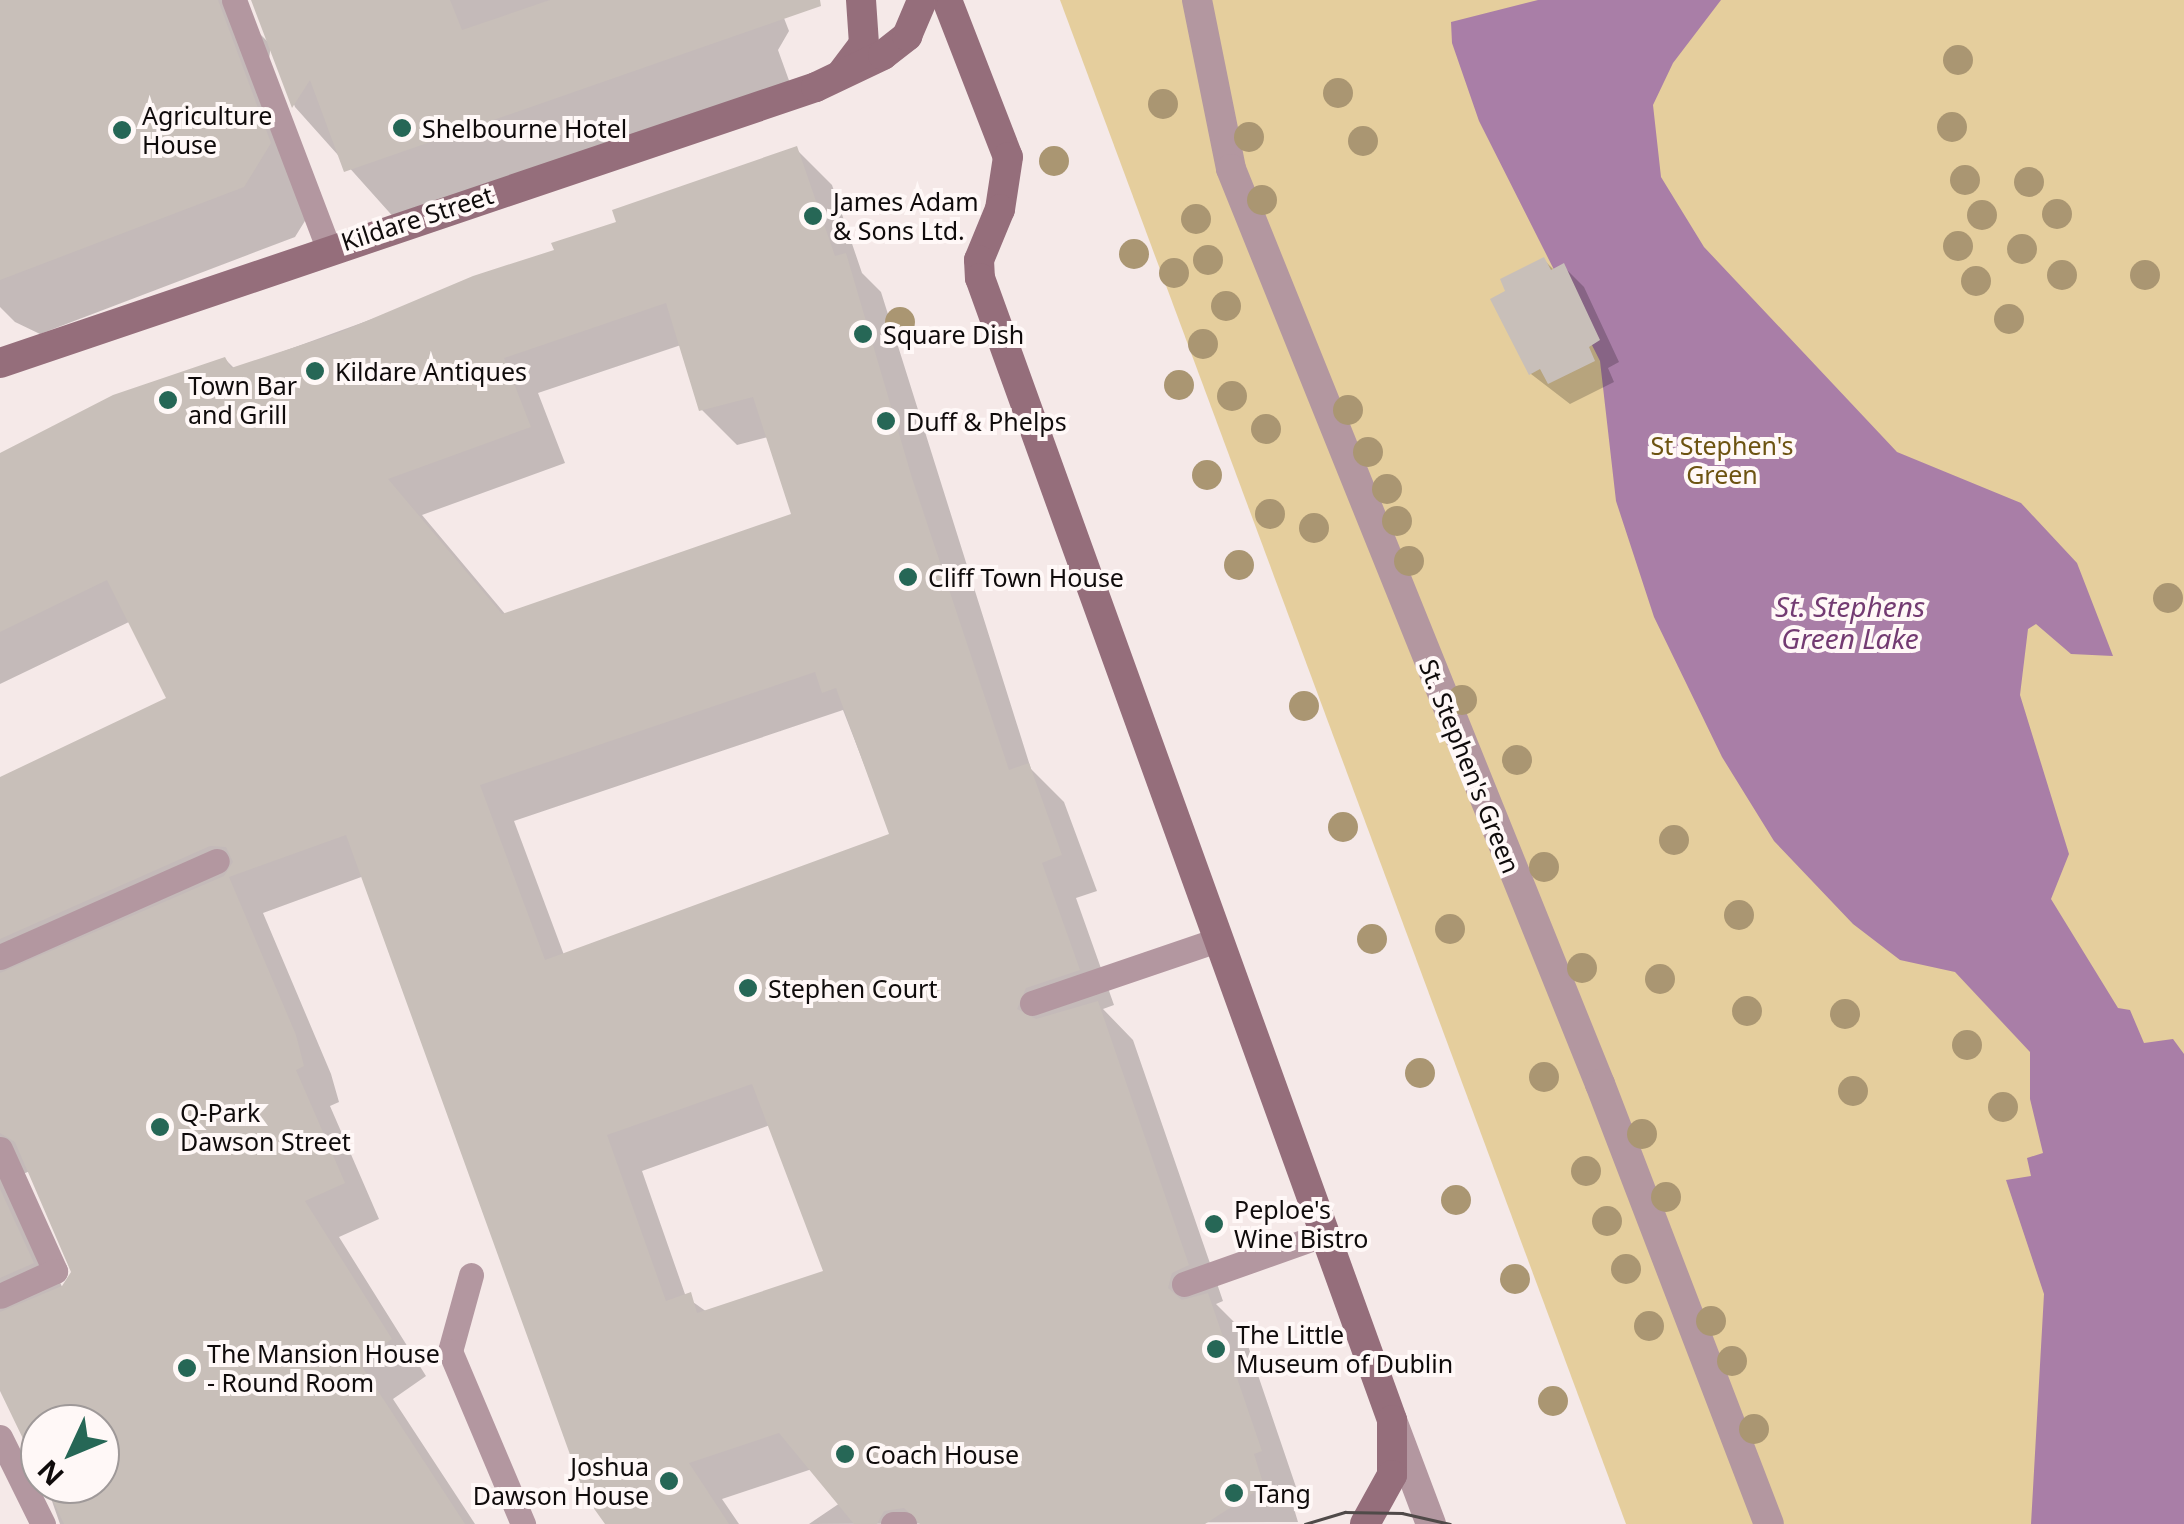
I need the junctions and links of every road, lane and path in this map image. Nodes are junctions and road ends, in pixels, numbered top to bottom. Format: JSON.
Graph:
{"nodes":[{"id":1,"x":234,"y":0,"type":"edge"},
{"id":2,"x":860,"y":0,"type":"edge"},
{"id":3,"x":922,"y":0,"type":"edge"},
{"id":4,"x":947,"y":0,"type":"edge"},
{"id":5,"x":1198,"y":0,"type":"edge"},
{"id":6,"x":836,"y":79,"type":"junction"},
{"id":7,"x":328,"y":247,"type":"junction"},
{"id":8,"x":0,"y":363,"type":"edge"},
{"id":9,"x":217,"y":861,"type":"dead end"},
{"id":10,"x":1217,"y":940,"type":"junction"},
{"id":11,"x":0,"y":958,"type":"edge"},
{"id":12,"x":1032,"y":1003,"type":"dead end"},
{"id":13,"x":0,"y":1149,"type":"edge"},
{"id":14,"x":1322,"y":1235,"type":"junction"},
{"id":15,"x":471,"y":1275,"type":"dead end"},
{"id":16,"x":1184,"y":1284,"type":"dead end"},
{"id":17,"x":0,"y":1296,"type":"edge"},
{"id":18,"x":1392,"y":1420,"type":"junction"},
{"id":19,"x":0,"y":1438,"type":"edge"},
{"id":20,"x":44,"y":1524,"type":"edge"},
{"id":21,"x":523,"y":1524,"type":"edge"},
{"id":22,"x":893,"y":1524,"type":"edge"},
{"id":23,"x":904,"y":1524,"type":"edge"},
{"id":24,"x":1366,"y":1524,"type":"edge"},
{"id":25,"x":1431,"y":1524,"type":"edge"},
{"id":26,"x":1769,"y":1524,"type":"edge"}],
"edges":[{"from":1,"to":7,"type":"lane"},
{"from":2,"to":6,"type":"main road"},
{"from":3,"to":6,"type":"main road","name":"Kildare Street"},
{"from":4,"to":10,"type":"main road"},
{"from":5,"to":26,"type":"street","name":"St. Stephen's Green"},
{"from":6,"to":7,"type":"main road","name":"Kildare Street"},
{"from":7,"to":8,"type":"main road","name":"Kildare Street"},
{"from":9,"to":11,"type":"lane"},
{"from":10,"to":12,"type":"lane"},
{"from":10,"to":14,"type":"main road"},
{"from":13,"to":17,"type":"lane"},
{"from":14,"to":16,"type":"lane"},
{"from":14,"to":18,"type":"main road"},
{"from":15,"to":21,"type":"lane"},
{"from":18,"to":24,"type":"main road"},
{"from":18,"to":25,"type":"street"},
{"from":19,"to":20,"type":"lane"},
{"from":22,"to":23,"type":"lane"}]}
